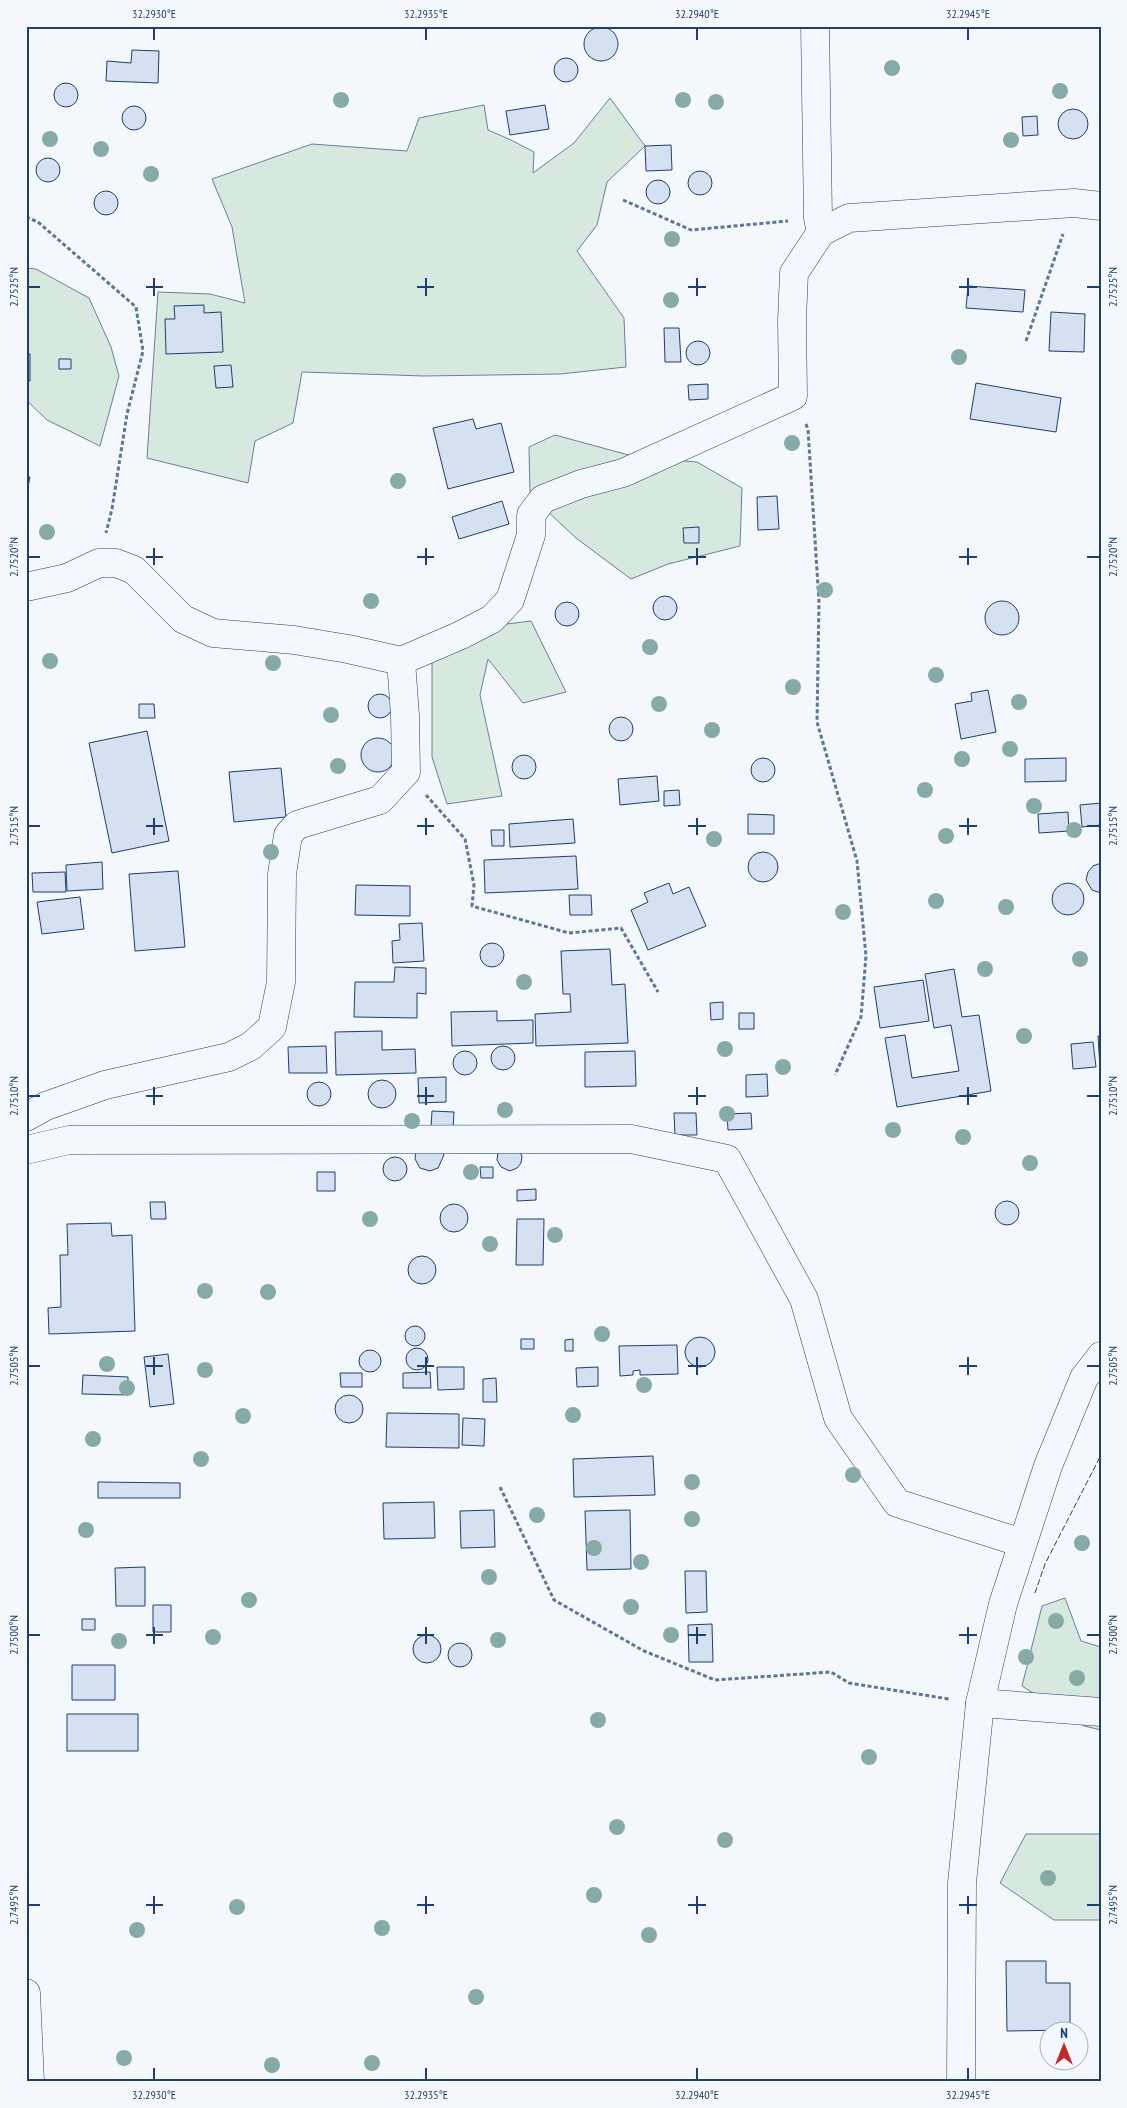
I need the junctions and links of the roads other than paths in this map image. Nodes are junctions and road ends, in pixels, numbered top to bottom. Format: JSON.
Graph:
{"nodes":[{"id":1,"x":815,"y":26,"type":"edge"},
{"id":2,"x":1101,"y":206,"type":"edge"},
{"id":3,"x":819,"y":225,"type":"junction"},
{"id":4,"x":26,"y":587,"type":"edge"},
{"id":5,"x":401,"y":661,"type":"junction"},
{"id":6,"x":26,"y":1117,"type":"edge"},
{"id":7,"x":26,"y":1150,"type":"edge"},
{"id":8,"x":1101,"y":1356,"type":"edge"},
{"id":9,"x":1022,"y":1543,"type":"junction"},
{"id":10,"x":980,"y":1704,"type":"junction"},
{"id":11,"x":1101,"y":1712,"type":"edge"},
{"id":12,"x":26,"y":1993,"type":"edge"},
{"id":13,"x":30,"y":2082,"type":"edge"},
{"id":14,"x":961,"y":2082,"type":"edge"}],
"edges":[{"from":1,"to":3,"type":"street"},
{"from":2,"to":3,"type":"street"},
{"from":3,"to":5,"type":"street"},
{"from":4,"to":5,"type":"street"},
{"from":5,"to":6,"type":"street"},
{"from":7,"to":9,"type":"street"},
{"from":8,"to":9,"type":"street"},
{"from":9,"to":10,"type":"street"},
{"from":10,"to":11,"type":"street"},
{"from":10,"to":14,"type":"street"},
{"from":12,"to":13,"type":"street"}]}
